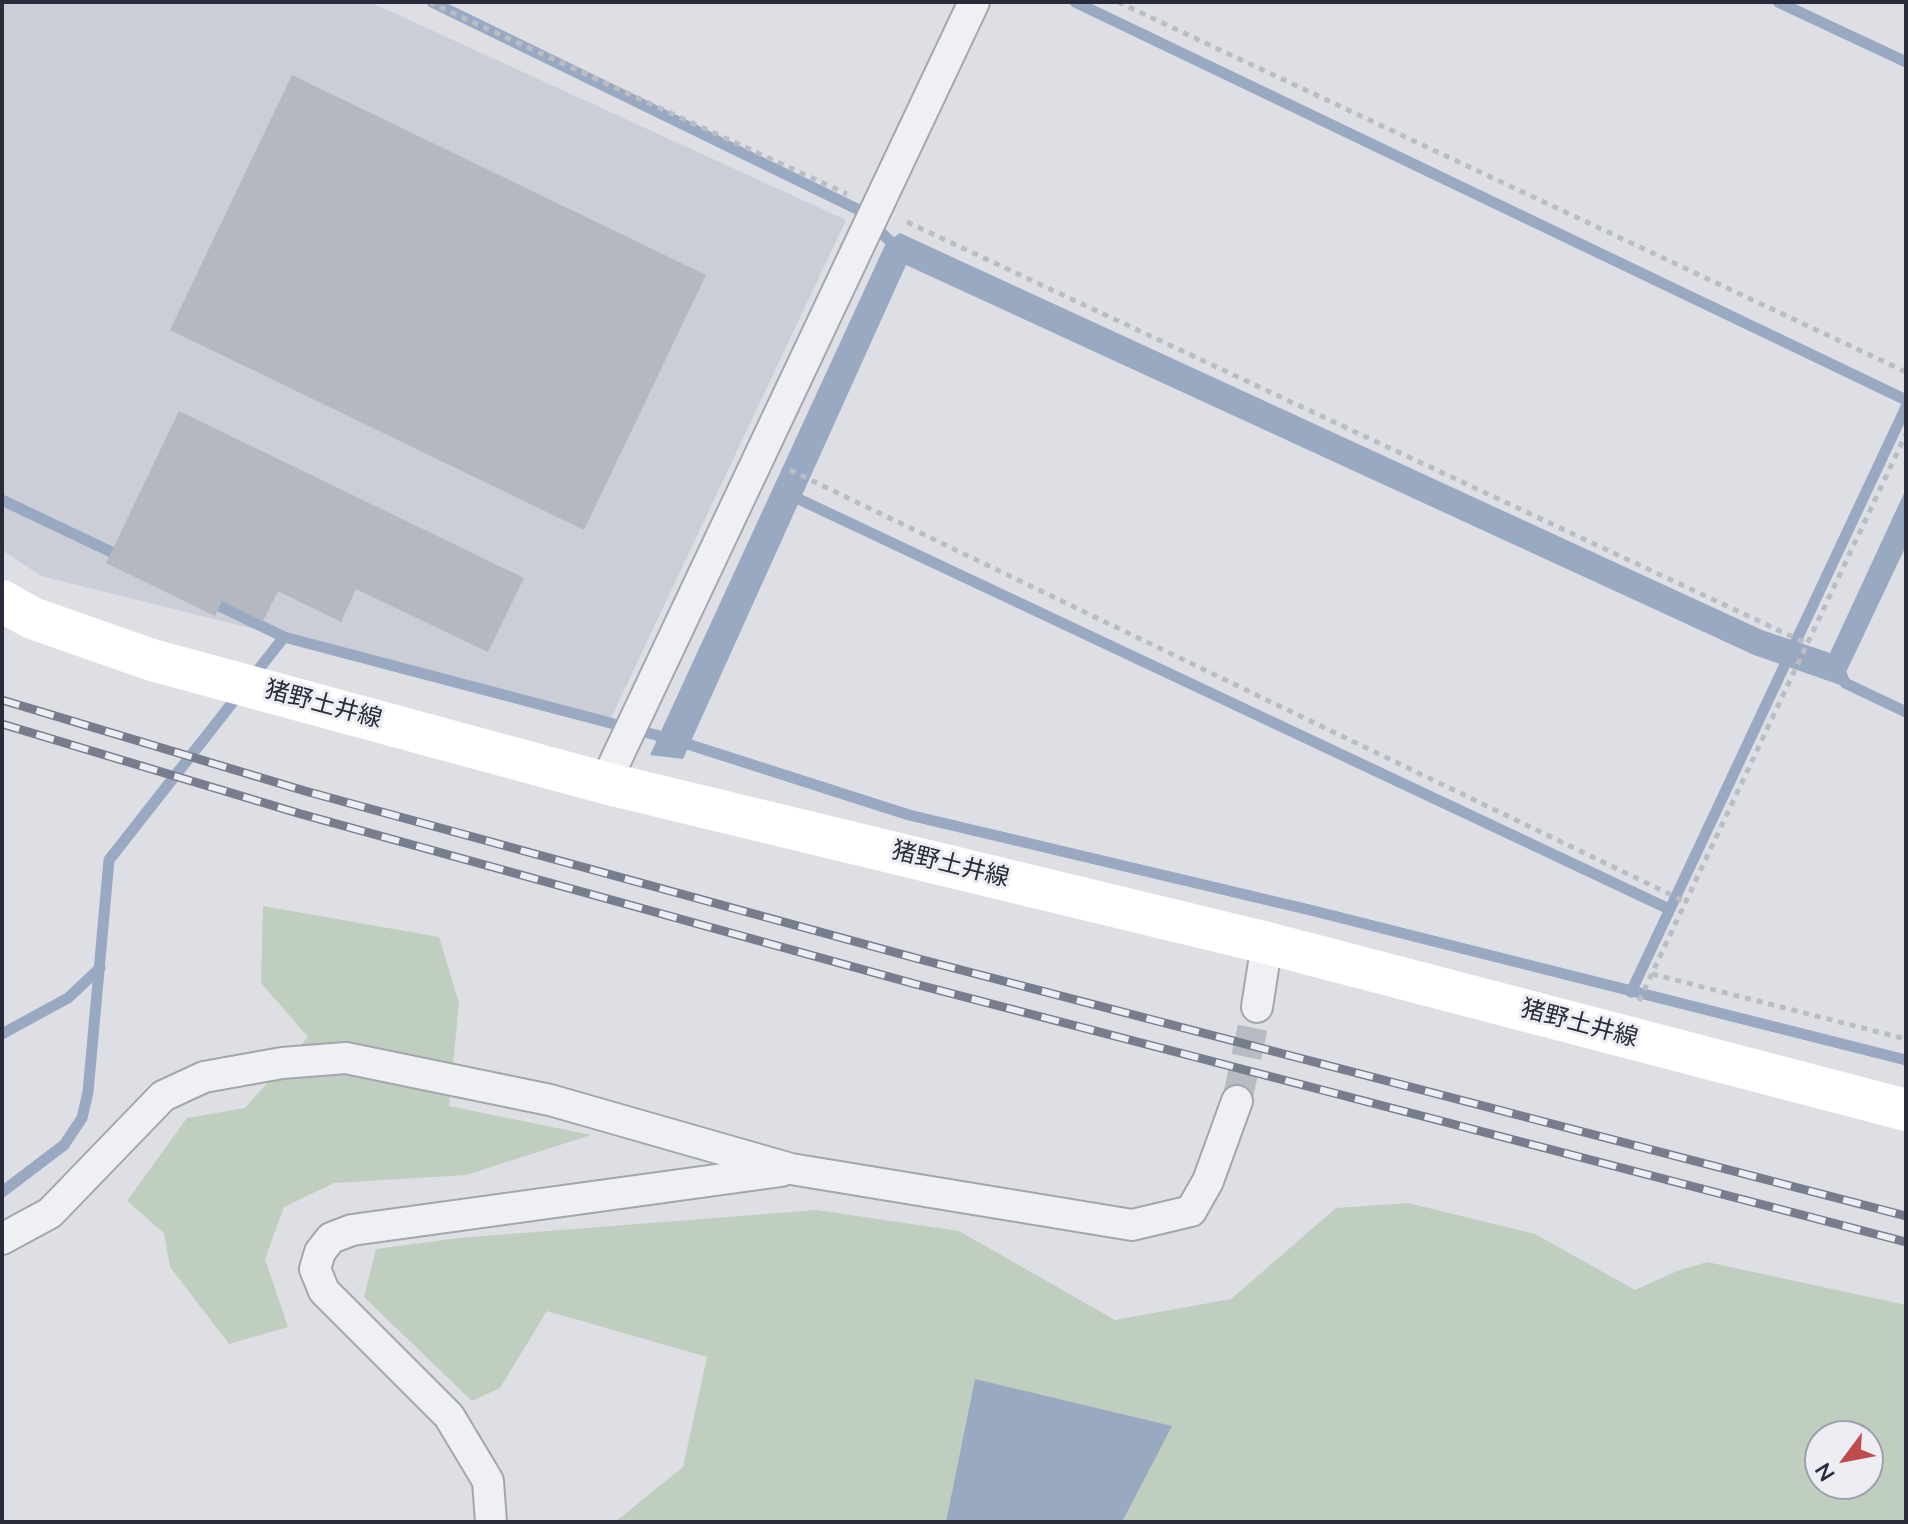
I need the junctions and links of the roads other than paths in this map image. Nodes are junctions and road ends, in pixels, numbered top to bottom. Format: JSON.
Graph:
{"nodes":[{"id":1,"x":974,"y":2,"type":"edge"},
{"id":2,"x":2,"y":601,"type":"edge"},
{"id":3,"x":605,"y":783,"type":"junction"},
{"id":4,"x":1267,"y":943,"type":"junction"},
{"id":5,"x":1257,"y":1007,"type":"tunnel mouth"},
{"id":6,"x":1237,"y":1101,"type":"tunnel mouth"},
{"id":7,"x":1906,"y":1110,"type":"edge"},
{"id":8,"x":791,"y":1169,"type":"junction"},
{"id":9,"x":2,"y":1239,"type":"edge"},
{"id":10,"x":491,"y":1522,"type":"edge"}],
"edges":[{"from":1,"to":3,"type":"street"},
{"from":2,"to":3,"type":"main road","name":"猪野土井線"},
{"from":3,"to":4,"type":"main road","name":"猪野土井線"},
{"from":4,"to":5,"type":"street"},
{"from":4,"to":7,"type":"main road","name":"猪野土井線"},
{"from":6,"to":8,"type":"street"},
{"from":8,"to":9,"type":"street"},
{"from":8,"to":10,"type":"street"}]}
